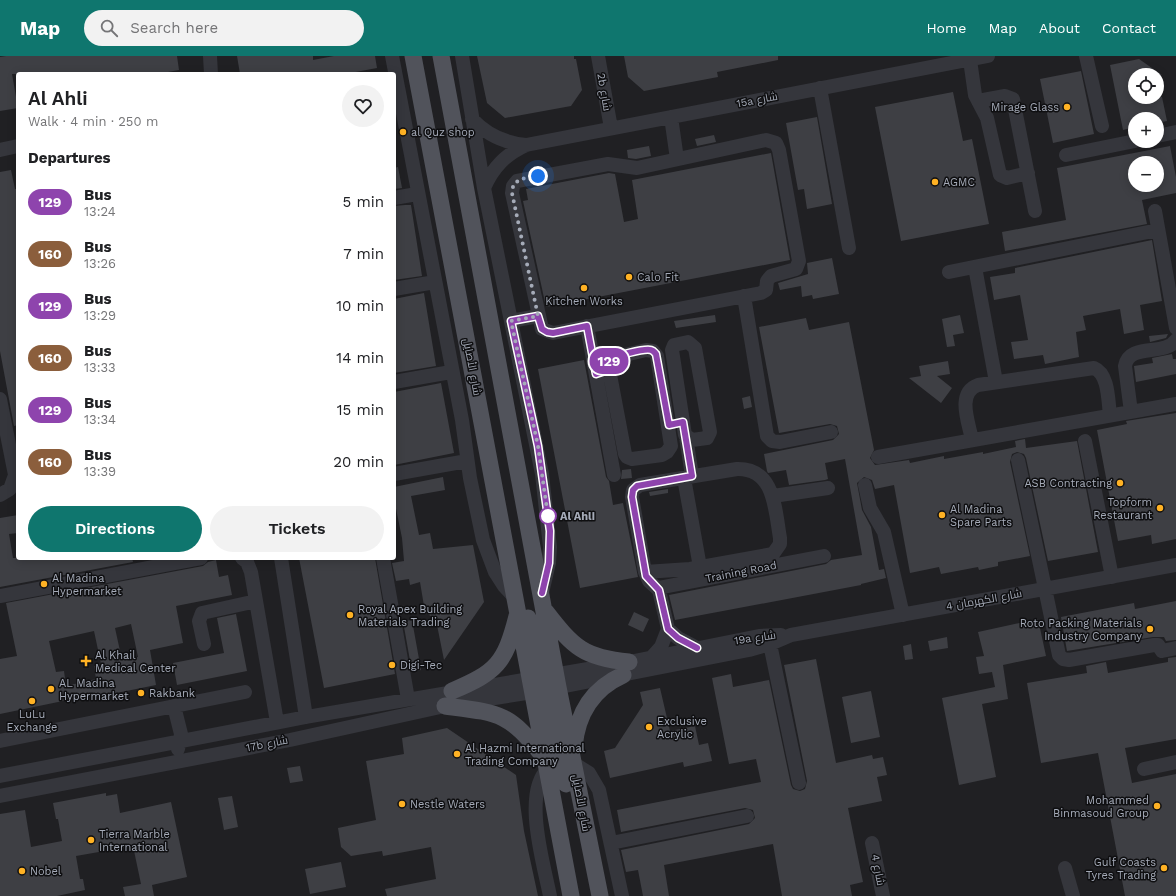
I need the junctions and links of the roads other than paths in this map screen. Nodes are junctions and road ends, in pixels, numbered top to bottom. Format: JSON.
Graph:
{"nodes":[{"id":1,"x":210,"y":56,"type":"edge"},
{"id":2,"x":392,"y":56,"type":"edge"},
{"id":3,"x":413,"y":56,"type":"edge"},
{"id":4,"x":441,"y":56,"type":"edge"},
{"id":5,"x":462,"y":56,"type":"edge"},
{"id":6,"x":598,"y":56,"type":"edge"},
{"id":7,"x":988,"y":56,"type":"edge"},
{"id":8,"x":1086,"y":56,"type":"edge"},
{"id":9,"x":970,"y":60,"type":"junction"},
{"id":10,"x":211,"y":72,"type":"edge"},
{"id":11,"x":394,"y":72,"type":"edge"},
{"id":12,"x":820,"y":88,"type":"junction"},
{"id":13,"x":396,"y":96,"type":"edge"},
{"id":14,"x":978,"y":101,"type":"junction"},
{"id":15,"x":398,"y":116,"type":"edge"},
{"id":16,"x":671,"y":117,"type":"junction"},
{"id":17,"x":472,"y":119,"type":"junction"},
{"id":18,"x":1102,"y":126,"type":"dead end"},
{"id":19,"x":611,"y":128,"type":"junction"},
{"id":20,"x":1176,"y":132,"type":"edge"},
{"id":21,"x":1164,"y":135,"type":"edge"},
{"id":22,"x":1128,"y":142,"type":"edge"},
{"id":23,"x":526,"y":144,"type":"junction"},
{"id":24,"x":16,"y":146,"type":"edge"},
{"id":25,"x":0,"y":150,"type":"edge"},
{"id":26,"x":1066,"y":155,"type":"dead end"},
{"id":27,"x":677,"y":159,"type":"junction"},
{"id":28,"x":1028,"y":173,"type":"junction"},
{"id":29,"x":484,"y":188,"type":"junction"},
{"id":30,"x":417,"y":194,"type":"junction"},
{"id":31,"x":396,"y":198,"type":"edge"},
{"id":32,"x":1035,"y":211,"type":"dead end"},
{"id":33,"x":1155,"y":211,"type":"dead end"},
{"id":34,"x":1158,"y":230,"type":"junction"},
{"id":35,"x":850,"y":248,"type":"dead end"},
{"id":36,"x":975,"y":267,"type":"junction"},
{"id":37,"x":949,"y":272,"type":"dead end"},
{"id":38,"x":434,"y":282,"type":"junction"},
{"id":39,"x":396,"y":289,"type":"edge"},
{"id":40,"x":744,"y":296,"type":"junction"},
{"id":41,"x":538,"y":316,"type":"junction"},
{"id":42,"x":511,"y":321,"type":"junction"},
{"id":43,"x":1176,"y":325,"type":"edge"},
{"id":44,"x":587,"y":326,"type":"junction"},
{"id":45,"x":1176,"y":340,"type":"edge"},
{"id":46,"x":674,"y":364,"type":"junction"},
{"id":47,"x":658,"y":368,"type":"junction"},
{"id":48,"x":451,"y":372,"type":"junction"},
{"id":49,"x":602,"y":372,"type":"junction"},
{"id":50,"x":396,"y":382,"type":"edge"},
{"id":51,"x":996,"y":382,"type":"junction"},
{"id":52,"x":0,"y":399,"type":"edge"},
{"id":53,"x":1176,"y":404,"type":"edge"},
{"id":54,"x":1132,"y":412,"type":"junction"},
{"id":55,"x":1110,"y":415,"type":"junction"},
{"id":56,"x":683,"y":422,"type":"junction"},
{"id":57,"x":669,"y":425,"type":"junction"},
{"id":58,"x":831,"y":432,"type":"dead end"},
{"id":59,"x":686,"y":437,"type":"junction"},
{"id":60,"x":972,"y":440,"type":"junction"},
{"id":61,"x":1085,"y":441,"type":"dead end"},
{"id":62,"x":878,"y":457,"type":"dead end"},
{"id":63,"x":1018,"y":460,"type":"dead end"},
{"id":64,"x":468,"y":461,"type":"junction"},
{"id":65,"x":396,"y":474,"type":"edge"},
{"id":66,"x":614,"y":474,"type":"dead end"},
{"id":67,"x":688,"y":477,"type":"junction"},
{"id":68,"x":865,"y":485,"type":"dead end"},
{"id":69,"x":828,"y":488,"type":"dead end"},
{"id":70,"x":0,"y":495,"type":"edge"},
{"id":71,"x":773,"y":496,"type":"junction"},
{"id":72,"x":780,"y":544,"type":"junction"},
{"id":73,"x":824,"y":556,"type":"dead end"},
{"id":74,"x":190,"y":560,"type":"edge"},
{"id":75,"x":244,"y":560,"type":"edge"},
{"id":76,"x":281,"y":560,"type":"edge"},
{"id":77,"x":384,"y":560,"type":"edge"},
{"id":78,"x":783,"y":564,"type":"junction"},
{"id":79,"x":1176,"y":565,"type":"edge"},
{"id":80,"x":700,"y":567,"type":"junction"},
{"id":81,"x":645,"y":572,"type":"junction"},
{"id":82,"x":1112,"y":577,"type":"junction"},
{"id":83,"x":658,"y":588,"type":"junction"},
{"id":84,"x":1044,"y":589,"type":"junction"},
{"id":85,"x":542,"y":593,"type":"junction"},
{"id":86,"x":0,"y":596,"type":"edge"},
{"id":87,"x":256,"y":601,"type":"junction"},
{"id":88,"x":517,"y":605,"type":"junction"},
{"id":89,"x":545,"y":610,"type":"junction"},
{"id":90,"x":903,"y":615,"type":"junction"},
{"id":91,"x":668,"y":629,"type":"junction"},
{"id":92,"x":791,"y":635,"type":"junction"},
{"id":93,"x":204,"y":644,"type":"dead end"},
{"id":94,"x":770,"y":644,"type":"junction"},
{"id":95,"x":697,"y":648,"type":"junction"},
{"id":96,"x":1176,"y":648,"type":"edge"},
{"id":97,"x":652,"y":657,"type":"junction"},
{"id":98,"x":626,"y":669,"type":"junction"},
{"id":99,"x":544,"y":683,"type":"junction"},
{"id":100,"x":452,"y":691,"type":"junction"},
{"id":101,"x":245,"y":692,"type":"dead end"},
{"id":102,"x":408,"y":699,"type":"junction"},
{"id":103,"x":179,"y":705,"type":"junction"},
{"id":104,"x":445,"y":706,"type":"junction"},
{"id":105,"x":306,"y":717,"type":"junction"},
{"id":106,"x":276,"y":722,"type":"junction"},
{"id":107,"x":185,"y":740,"type":"junction"},
{"id":108,"x":0,"y":741,"type":"edge"},
{"id":109,"x":573,"y":761,"type":"junction"},
{"id":110,"x":1176,"y":762,"type":"edge"},
{"id":111,"x":546,"y":763,"type":"junction"},
{"id":112,"x":1144,"y":769,"type":"dead end"},
{"id":113,"x":111,"y":774,"type":"junction"},
{"id":114,"x":0,"y":776,"type":"edge"},
{"id":115,"x":799,"y":783,"type":"dead end"},
{"id":116,"x":0,"y":796,"type":"edge"},
{"id":117,"x":582,"y":807,"type":"junction"},
{"id":118,"x":747,"y":816,"type":"dead end"},
{"id":119,"x":611,"y":843,"type":"junction"},
{"id":120,"x":872,"y":843,"type":"dead end"},
{"id":121,"x":1065,"y":868,"type":"dead end"},
{"id":122,"x":550,"y":896,"type":"edge"},
{"id":123,"x":572,"y":896,"type":"edge"},
{"id":124,"x":600,"y":896,"type":"edge"},
{"id":125,"x":622,"y":896,"type":"edge"},
{"id":126,"x":883,"y":896,"type":"edge"},
{"id":127,"x":1073,"y":896,"type":"edge"}],
"edges":[{"from":1,"to":10,"type":"street"},
{"from":2,"to":11,"type":"street"},
{"from":3,"to":88,"type":"main road","name":"شارع الأصايل"},
{"from":4,"to":85,"type":"main road","name":"شارع الأصايل"},
{"from":5,"to":17,"type":"street"},
{"from":6,"to":19,"type":"street","name":"2b شارع"},
{"from":7,"to":9,"type":"street","name":"15a شارع"},
{"from":8,"to":18,"type":"street"},
{"from":9,"to":12,"type":"street","name":"15a شارع"},
{"from":9,"to":14,"type":"street"},
{"from":12,"to":16,"type":"street","name":"15a شارع"},
{"from":12,"to":35,"type":"street"},
{"from":13,"to":15,"type":"street"},
{"from":14,"to":28,"type":"street"},
{"from":14,"to":28,"type":"street"},
{"from":15,"to":30,"type":"street"},
{"from":16,"to":19,"type":"street","name":"15a شارع"},
{"from":16,"to":27,"type":"street"},
{"from":17,"to":23,"type":"street","name":"15a شارع"},
{"from":17,"to":29,"type":"street"},
{"from":19,"to":23,"type":"street","name":"15a شارع"},
{"from":20,"to":21,"type":"street"},
{"from":22,"to":26,"type":"street"},
{"from":23,"to":29,"type":"street","name":"15a شارع"},
{"from":24,"to":25,"type":"street"},
{"from":27,"to":40,"type":"street"},
{"from":27,"to":41,"type":"street"},
{"from":28,"to":32,"type":"street"},
{"from":29,"to":42,"type":"street"},
{"from":30,"to":31,"type":"street"},
{"from":30,"to":38,"type":"street"},
{"from":33,"to":34,"type":"street"},
{"from":34,"to":36,"type":"street"},
{"from":34,"to":43,"type":"street"},
{"from":36,"to":37,"type":"street"},
{"from":36,"to":51,"type":"street"},
{"from":38,"to":39,"type":"street"},
{"from":38,"to":48,"type":"street"},
{"from":40,"to":44,"type":"street"},
{"from":40,"to":58,"type":"street"},
{"from":41,"to":42,"type":"street"},
{"from":41,"to":44,"type":"street"},
{"from":42,"to":85,"type":"street"},
{"from":44,"to":49,"type":"street"},
{"from":45,"to":54,"type":"street"},
{"from":46,"to":47,"type":"street"},
{"from":46,"to":56,"type":"street"},
{"from":46,"to":59,"type":"street"},
{"from":47,"to":49,"type":"street"},
{"from":47,"to":57,"type":"street"},
{"from":48,"to":50,"type":"street"},
{"from":48,"to":64,"type":"street"},
{"from":49,"to":57,"type":"street"},
{"from":49,"to":66,"type":"street"},
{"from":51,"to":55,"type":"street"},
{"from":51,"to":60,"type":"street"},
{"from":52,"to":70,"type":"street"},
{"from":53,"to":54,"type":"street"},
{"from":54,"to":55,"type":"street"},
{"from":55,"to":60,"type":"street"},
{"from":56,"to":57,"type":"street"},
{"from":56,"to":59,"type":"street"},
{"from":59,"to":67,"type":"street"},
{"from":60,"to":62,"type":"street"},
{"from":61,"to":82,"type":"street"},
{"from":63,"to":84,"type":"street"},
{"from":64,"to":65,"type":"street"},
{"from":64,"to":88,"type":"street"},
{"from":67,"to":71,"type":"street"},
{"from":67,"to":80,"type":"street"},
{"from":67,"to":81,"type":"street"},
{"from":68,"to":90,"type":"street"},
{"from":69,"to":71,"type":"street"},
{"from":71,"to":72,"type":"street"},
{"from":72,"to":78,"type":"street"},
{"from":72,"to":80,"type":"street"},
{"from":73,"to":78,"type":"street","name":"Training Road"},
{"from":74,"to":86,"type":"street"},
{"from":75,"to":87,"type":"street"},
{"from":76,"to":105,"type":"street"},
{"from":77,"to":102,"type":"street"},
{"from":78,"to":83,"type":"street","name":"Training Road"},
{"from":79,"to":82,"type":"street","name":"شارع الكهرمان 4"},
{"from":80,"to":81,"type":"street"},
{"from":81,"to":83,"type":"street"},
{"from":82,"to":84,"type":"street","name":"شارع الكهرمان 4"},
{"from":83,"to":91,"type":"street"},
{"from":84,"to":90,"type":"street","name":"شارع الكهرمان 4"},
{"from":84,"to":96,"type":"street"},
{"from":85,"to":89,"type":"main road","name":"شارع الأصايل"},
{"from":87,"to":93,"type":"street"},
{"from":87,"to":106,"type":"street"},
{"from":88,"to":99,"type":"main road","name":"شارع الأصايل"},
{"from":88,"to":100,"type":"main road"},
{"from":89,"to":98,"type":"main road"},
{"from":89,"to":99,"type":"main road","name":"شارع الأصايل"},
{"from":90,"to":92,"type":"street","name":"شارع الكهرمان 4"},
{"from":91,"to":95,"type":"street"},
{"from":91,"to":97,"type":"street"},
{"from":92,"to":94,"type":"street","name":"19a شارع"},
{"from":92,"to":95,"type":"street","name":"19a شارع"},
{"from":94,"to":98,"type":"street","name":"19a شارع"},
{"from":94,"to":115,"type":"street"},
{"from":95,"to":97,"type":"street","name":"19a شارع"},
{"from":97,"to":98,"type":"street","name":"19a شارع"},
{"from":98,"to":99,"type":"street","name":"19a شارع"},
{"from":98,"to":109,"type":"main road"},
{"from":99,"to":100,"type":"street","name":"17b شارع"},
{"from":99,"to":104,"type":"street","name":"17b شارع"},
{"from":99,"to":109,"type":"main road","name":"شارع الأصايل"},
{"from":99,"to":111,"type":"main road","name":"شارع الأصايل"},
{"from":99,"to":117,"type":"main road"},
{"from":100,"to":102,"type":"street","name":"17b شارع"},
{"from":101,"to":103,"type":"street"},
{"from":102,"to":105,"type":"street","name":"17b شارع"},
{"from":103,"to":107,"type":"street"},
{"from":103,"to":108,"type":"street"},
{"from":104,"to":111,"type":"main road"},
{"from":104,"to":113,"type":"street","name":"17b شارع"},
{"from":105,"to":106,"type":"street","name":"17b شارع"},
{"from":106,"to":107,"type":"street","name":"17b شارع"},
{"from":107,"to":113,"type":"street"},
{"from":107,"to":114,"type":"street","name":"17b شارع"},
{"from":109,"to":117,"type":"main road","name":"شارع الأصايل"},
{"from":109,"to":119,"type":"street"},
{"from":110,"to":112,"type":"street"},
{"from":111,"to":122,"type":"street"},
{"from":111,"to":123,"type":"main road","name":"شارع الأصايل"},
{"from":113,"to":116,"type":"street","name":"17b شارع"},
{"from":117,"to":124,"type":"main road","name":"شارع الأصايل"},
{"from":118,"to":119,"type":"street"},
{"from":119,"to":125,"type":"street"},
{"from":120,"to":126,"type":"street","name":"شارع 4"},
{"from":121,"to":127,"type":"street"}]}
